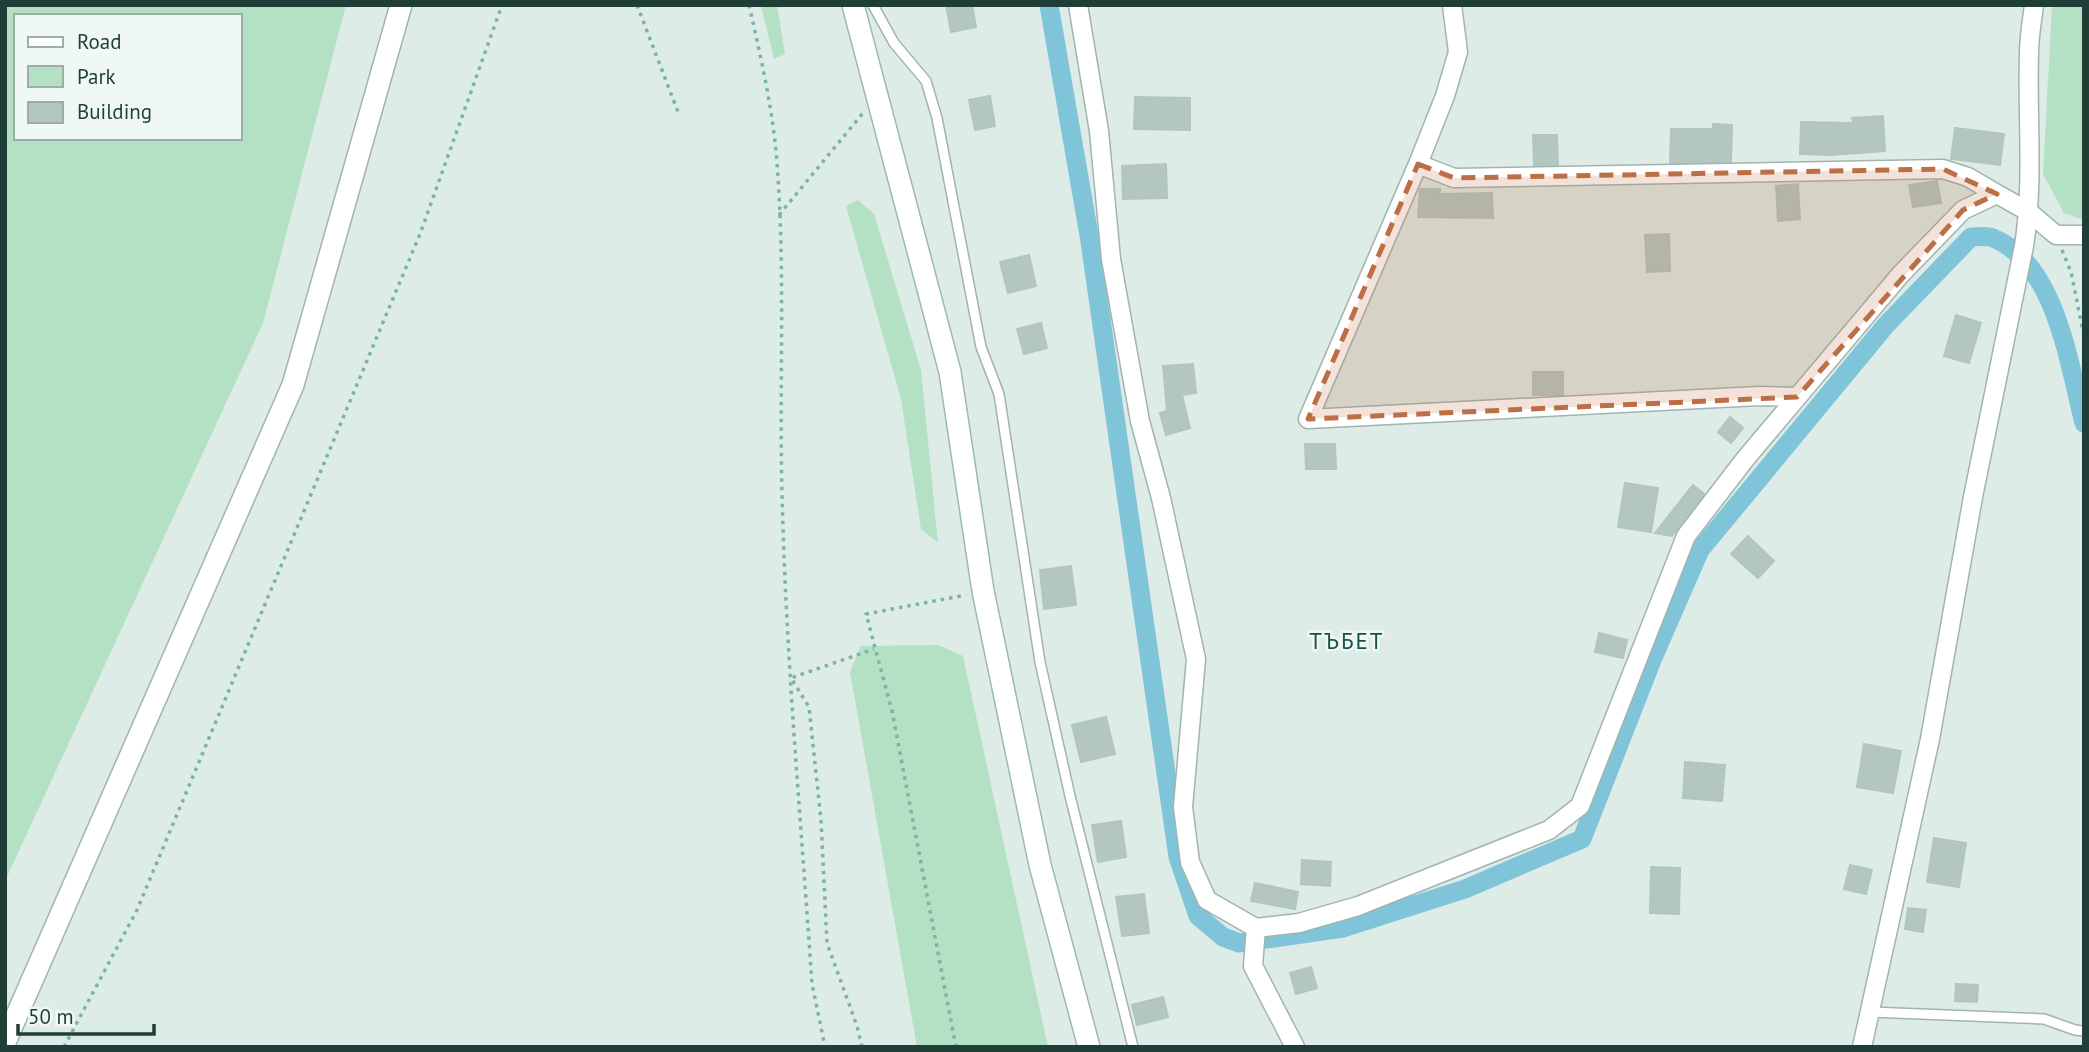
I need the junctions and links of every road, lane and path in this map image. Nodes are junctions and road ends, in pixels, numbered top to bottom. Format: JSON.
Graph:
{"nodes":[{"id":1,"x":401,"y":5,"type":"edge"},
{"id":2,"x":502,"y":5,"type":"edge"},
{"id":3,"x":637,"y":5,"type":"edge"},
{"id":4,"x":749,"y":5,"type":"edge"},
{"id":5,"x":853,"y":5,"type":"edge"},
{"id":6,"x":873,"y":5,"type":"edge"},
{"id":7,"x":1078,"y":5,"type":"edge"},
{"id":8,"x":1452,"y":5,"type":"edge"},
{"id":9,"x":2034,"y":5,"type":"edge"},
{"id":10,"x":877,"y":95,"type":"junction"},
{"id":11,"x":678,"y":112,"type":"dead end"},
{"id":12,"x":1418,"y":164,"type":"junction"},
{"id":13,"x":1997,"y":194,"type":"junction"},
{"id":14,"x":2029,"y":212,"type":"junction"},
{"id":15,"x":779,"y":215,"type":"junction"},
{"id":16,"x":2084,"y":235,"type":"edge"},
{"id":17,"x":2056,"y":236,"type":"junction"},
{"id":18,"x":2084,"y":336,"type":"edge"},
{"id":19,"x":1797,"y":397,"type":"junction"},
{"id":20,"x":983,"y":592,"type":"junction"},
{"id":21,"x":874,"y":649,"type":"junction"},
{"id":22,"x":791,"y":678,"type":"junction"},
{"id":23,"x":1256,"y":928,"type":"junction"},
{"id":24,"x":1870,"y":1012,"type":"junction"},
{"id":25,"x":2084,"y":1031,"type":"edge"},
{"id":26,"x":5,"y":1042,"type":"edge"},
{"id":27,"x":64,"y":1047,"type":"edge"},
{"id":28,"x":825,"y":1047,"type":"edge"},
{"id":29,"x":862,"y":1047,"type":"edge"},
{"id":30,"x":956,"y":1047,"type":"edge"},
{"id":31,"x":1089,"y":1047,"type":"edge"},
{"id":32,"x":1133,"y":1047,"type":"edge"},
{"id":33,"x":1295,"y":1047,"type":"edge"},
{"id":34,"x":1862,"y":1047,"type":"edge"}],
"edges":[{"from":1,"to":26,"type":"street"},
{"from":2,"to":27,"type":"path"},
{"from":3,"to":11,"type":"path"},
{"from":4,"to":15,"type":"path"},
{"from":5,"to":10,"type":"street"},
{"from":6,"to":32,"type":"lane"},
{"from":7,"to":23,"type":"street"},
{"from":8,"to":12,"type":"street"},
{"from":9,"to":14,"type":"street"},
{"from":10,"to":15,"type":"path"},
{"from":10,"to":20,"type":"street"},
{"from":12,"to":13,"type":"street"},
{"from":12,"to":19,"type":"street"},
{"from":13,"to":14,"type":"street"},
{"from":13,"to":19,"type":"street"},
{"from":14,"to":17,"type":"street"},
{"from":14,"to":24,"type":"street"},
{"from":15,"to":22,"type":"path"},
{"from":16,"to":17,"type":"street"},
{"from":17,"to":18,"type":"path"},
{"from":19,"to":23,"type":"street"},
{"from":20,"to":21,"type":"path"},
{"from":20,"to":31,"type":"street"},
{"from":21,"to":22,"type":"path"},
{"from":21,"to":30,"type":"path"},
{"from":22,"to":28,"type":"path"},
{"from":22,"to":29,"type":"path"},
{"from":23,"to":33,"type":"street"},
{"from":24,"to":25,"type":"lane"},
{"from":24,"to":34,"type":"street"}]}
